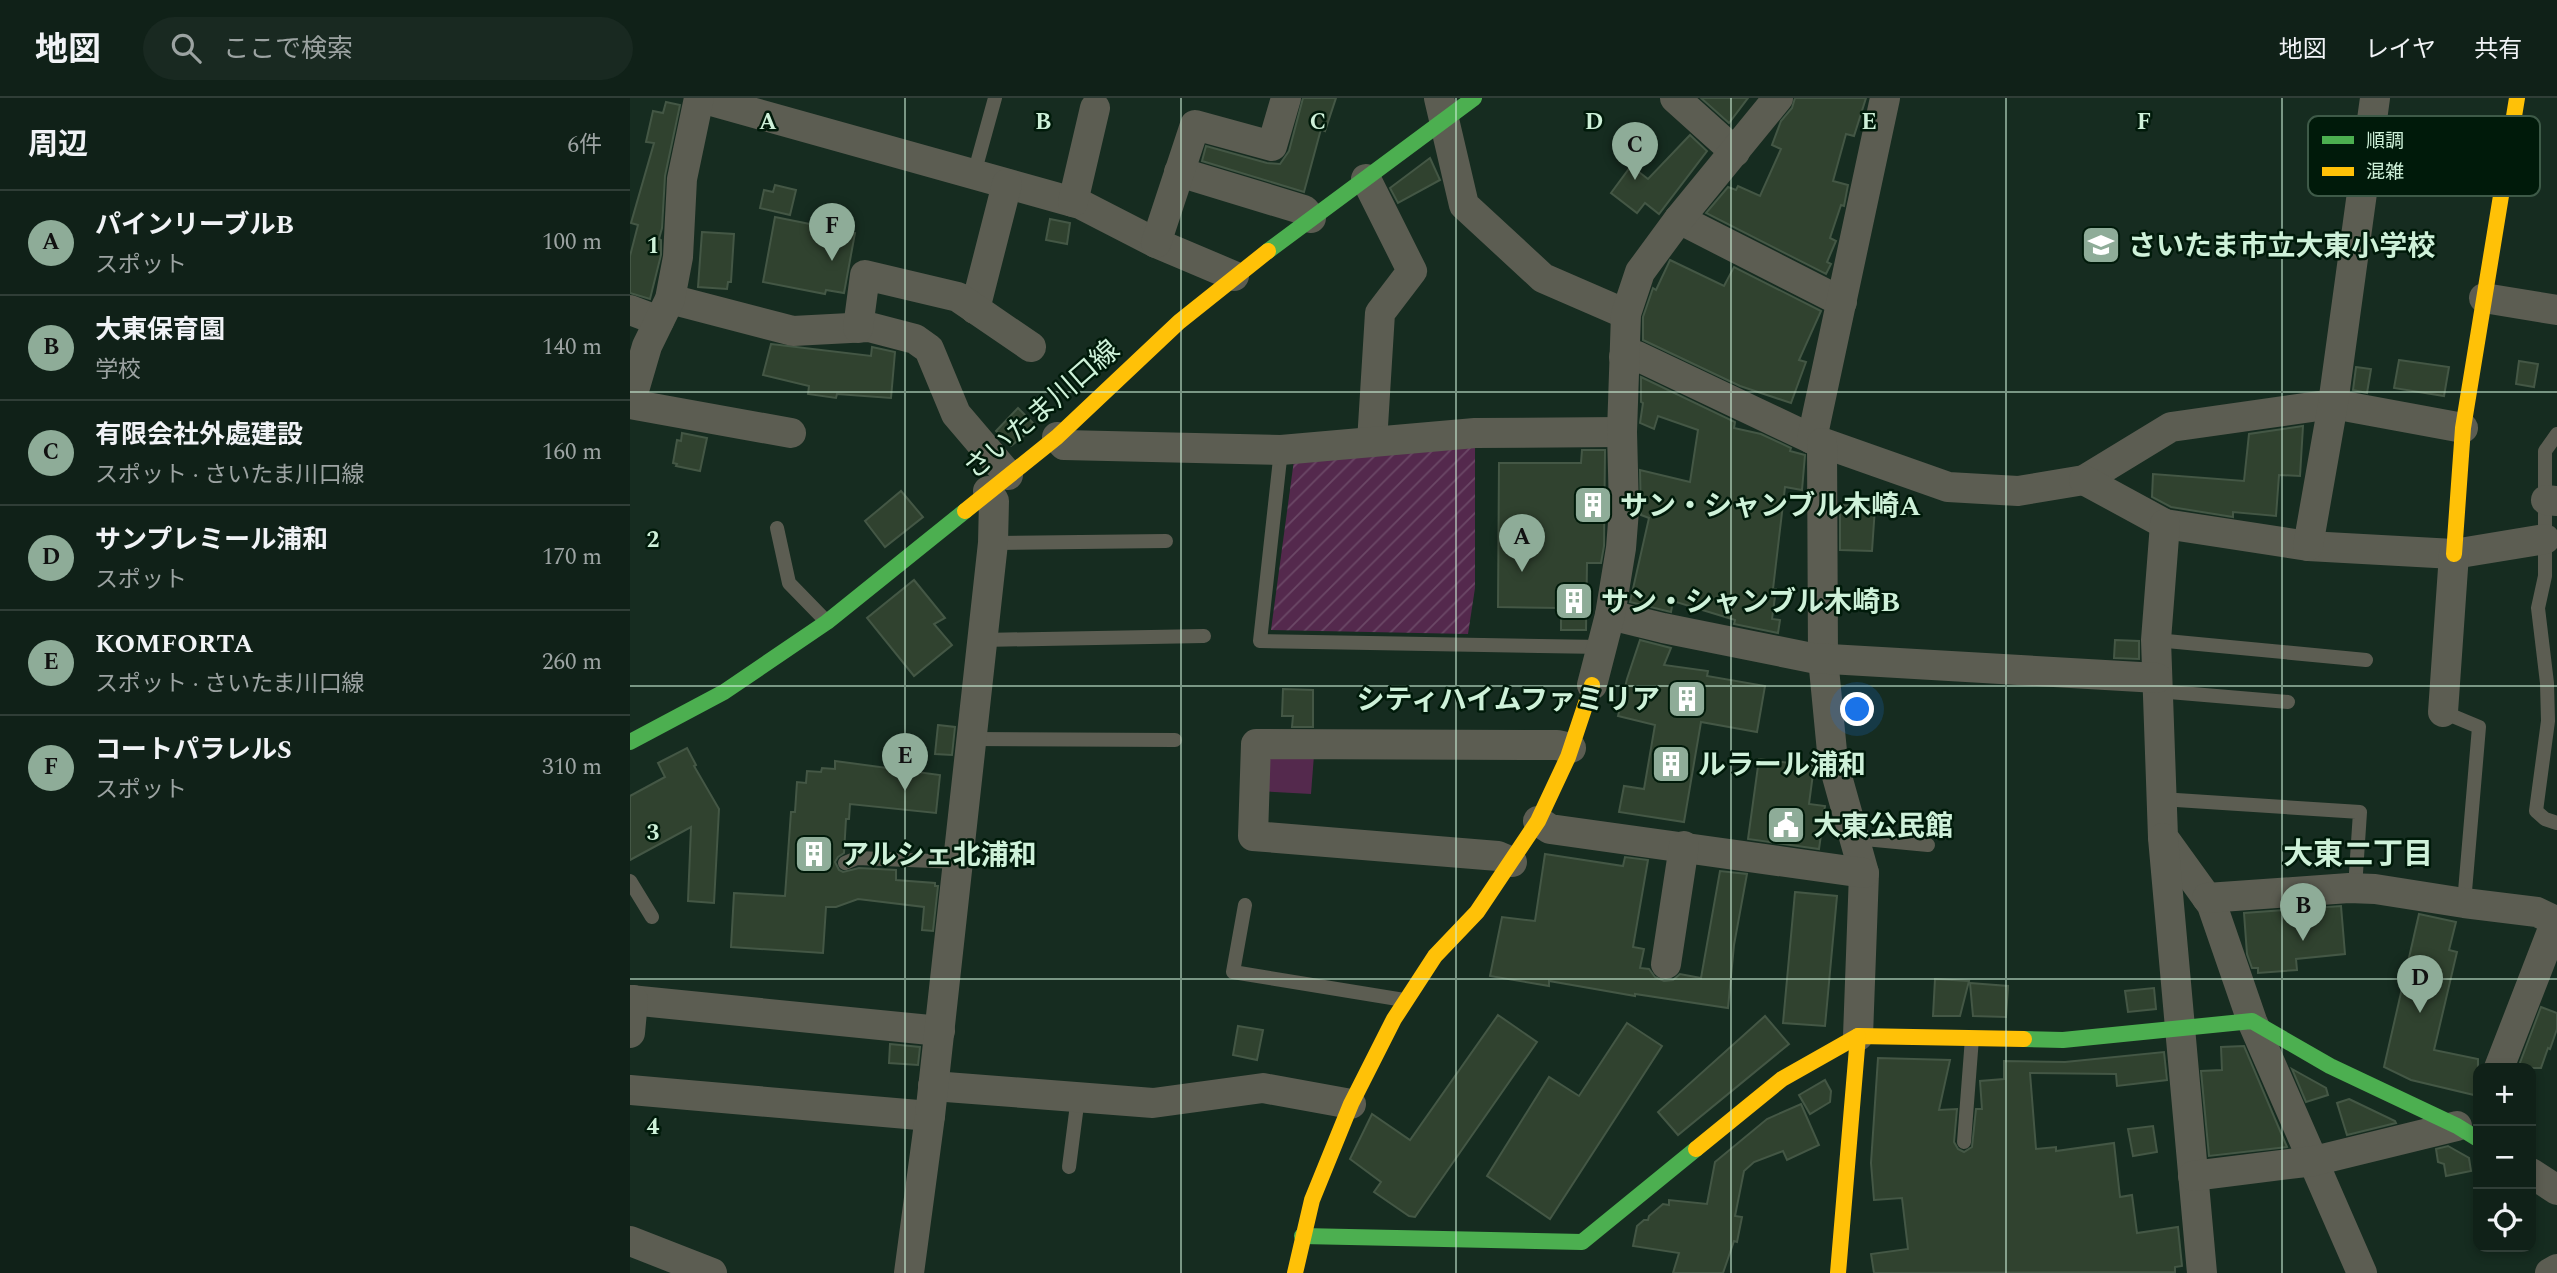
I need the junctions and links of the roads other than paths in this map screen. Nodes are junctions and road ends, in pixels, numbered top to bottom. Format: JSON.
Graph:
{"nodes":[{"id":1,"x":700,"y":98,"type":"edge"},
{"id":2,"x":995,"y":98,"type":"edge"},
{"id":3,"x":1286,"y":98,"type":"edge"},
{"id":4,"x":1474,"y":98,"type":"edge"},
{"id":5,"x":1675,"y":98,"type":"edge"},
{"id":6,"x":1778,"y":98,"type":"edge"},
{"id":7,"x":1885,"y":98,"type":"edge"},
{"id":8,"x":2375,"y":98,"type":"edge"},
{"id":9,"x":2517,"y":98,"type":"edge"},
{"id":10,"x":1095,"y":108,"type":"dead end"},
{"id":11,"x":1442,"y":110,"type":"edge"},
{"id":12,"x":2373,"y":116,"type":"edge"},
{"id":13,"x":2514,"y":116,"type":"edge"},
{"id":14,"x":1735,"y":152,"type":"junction"},
{"id":15,"x":1179,"y":172,"type":"junction"},
{"id":16,"x":974,"y":174,"type":"junction"},
{"id":17,"x":1366,"y":178,"type":"junction"},
{"id":18,"x":1007,"y":184,"type":"junction"},
{"id":19,"x":2362,"y":196,"type":"edge"},
{"id":20,"x":2501,"y":196,"type":"edge"},
{"id":21,"x":1073,"y":202,"type":"junction"},
{"id":22,"x":1311,"y":218,"type":"junction"},
{"id":23,"x":1679,"y":219,"type":"junction"},
{"id":24,"x":1156,"y":243,"type":"junction"},
{"id":25,"x":1234,"y":276,"type":"junction"},
{"id":26,"x":2484,"y":298,"type":"junction"},
{"id":27,"x":1842,"y":302,"type":"junction"},
{"id":28,"x":975,"y":309,"type":"junction"},
{"id":29,"x":630,"y":310,"type":"edge"},
{"id":30,"x":664,"y":310,"type":"junction"},
{"id":31,"x":2557,"y":310,"type":"edge"},
{"id":32,"x":1626,"y":314,"type":"junction"},
{"id":33,"x":858,"y":328,"type":"junction"},
{"id":34,"x":1031,"y":347,"type":"dead end"},
{"id":35,"x":1624,"y":357,"type":"junction"},
{"id":36,"x":630,"y":404,"type":"edge"},
{"id":37,"x":2333,"y":404,"type":"junction"},
{"id":38,"x":2463,"y":428,"type":"junction"},
{"id":39,"x":1622,"y":432,"type":"junction"},
{"id":40,"x":791,"y":433,"type":"dead end"},
{"id":41,"x":2557,"y":434,"type":"edge"},
{"id":42,"x":1057,"y":437,"type":"junction"},
{"id":43,"x":1817,"y":441,"type":"junction"},
{"id":44,"x":1372,"y":442,"type":"junction"},
{"id":45,"x":1281,"y":450,"type":"junction"},
{"id":46,"x":2084,"y":480,"type":"junction"},
{"id":47,"x":998,"y":483,"type":"junction"},
{"id":48,"x":2551,"y":501,"type":"edge"},
{"id":49,"x":2165,"y":524,"type":"junction"},
{"id":50,"x":777,"y":528,"type":"dead end"},
{"id":51,"x":2545,"y":539,"type":"junction"},
{"id":52,"x":1166,"y":541,"type":"dead end"},
{"id":53,"x":993,"y":543,"type":"junction"},
{"id":54,"x":2308,"y":546,"type":"junction"},
{"id":55,"x":2454,"y":554,"type":"junction"},
{"id":56,"x":1610,"y":615,"type":"junction"},
{"id":57,"x":827,"y":622,"type":"junction"},
{"id":58,"x":1204,"y":636,"type":"dead end"},
{"id":59,"x":983,"y":640,"type":"junction"},
{"id":60,"x":2156,"y":640,"type":"junction"},
{"id":61,"x":1602,"y":647,"type":"junction"},
{"id":62,"x":1823,"y":658,"type":"junction"},
{"id":63,"x":2366,"y":660,"type":"dead end"},
{"id":64,"x":2157,"y":684,"type":"junction"},
{"id":65,"x":2552,"y":684,"type":"edge"},
{"id":66,"x":1592,"y":685,"type":"joint"},
{"id":67,"x":2288,"y":702,"type":"dead end"},
{"id":68,"x":2443,"y":712,"type":"joint"},
{"id":69,"x":973,"y":739,"type":"junction"},
{"id":70,"x":1175,"y":740,"type":"dead end"},
{"id":71,"x":630,"y":742,"type":"edge"},
{"id":72,"x":1572,"y":748,"type":"junction"},
{"id":73,"x":2161,"y":799,"type":"junction"},
{"id":74,"x":1538,"y":821,"type":"junction"},
{"id":75,"x":2557,"y":823,"type":"edge"},
{"id":76,"x":2163,"y":837,"type":"junction"},
{"id":77,"x":1854,"y":838,"type":"junction"},
{"id":78,"x":1928,"y":845,"type":"dead end"},
{"id":79,"x":1684,"y":846,"type":"junction"},
{"id":80,"x":959,"y":862,"type":"junction"},
{"id":81,"x":1512,"y":862,"type":"junction"},
{"id":82,"x":845,"y":863,"type":"dead end"},
{"id":83,"x":1864,"y":873,"type":"junction"},
{"id":84,"x":630,"y":881,"type":"edge"},
{"id":85,"x":2355,"y":888,"type":"junction"},
{"id":86,"x":2207,"y":898,"type":"junction"},
{"id":87,"x":2464,"y":903,"type":"junction"},
{"id":88,"x":1245,"y":905,"type":"dead end"},
{"id":89,"x":652,"y":917,"type":"dead end"},
{"id":90,"x":2556,"y":921,"type":"edge"},
{"id":91,"x":1665,"y":964,"type":"dead end"},
{"id":92,"x":632,"y":1000,"type":"edge"},
{"id":93,"x":1406,"y":1000,"type":"junction"},
{"id":94,"x":2252,"y":1021,"type":"junction"},
{"id":95,"x":2180,"y":1026,"type":"junction"},
{"id":96,"x":940,"y":1031,"type":"junction"},
{"id":97,"x":630,"y":1033,"type":"edge"},
{"id":98,"x":1858,"y":1036,"type":"junction"},
{"id":99,"x":1972,"y":1038,"type":"junction"},
{"id":100,"x":2501,"y":1063,"type":"edge"},
{"id":101,"x":630,"y":1090,"type":"edge"},
{"id":102,"x":1079,"y":1097,"type":"junction"},
{"id":103,"x":932,"y":1101,"type":"junction"},
{"id":104,"x":1350,"y":1104,"type":"junction"},
{"id":105,"x":2472,"y":1130,"type":"edge"},
{"id":106,"x":1964,"y":1142,"type":"dead end"},
{"id":107,"x":2314,"y":1161,"type":"junction"},
{"id":108,"x":1069,"y":1167,"type":"dead end"},
{"id":109,"x":2193,"y":1176,"type":"junction"},
{"id":110,"x":2536,"y":1176,"type":"edge"},
{"id":111,"x":2557,"y":1190,"type":"edge"},
{"id":112,"x":1303,"y":1236,"type":"junction"},
{"id":113,"x":630,"y":1241,"type":"edge"},
{"id":114,"x":2557,"y":1269,"type":"edge"},
{"id":115,"x":712,"y":1273,"type":"edge"},
{"id":116,"x":909,"y":1273,"type":"edge"},
{"id":117,"x":1295,"y":1273,"type":"edge"},
{"id":118,"x":1838,"y":1273,"type":"edge"},
{"id":119,"x":2202,"y":1273,"type":"edge"},
{"id":120,"x":2362,"y":1273,"type":"edge"},
{"id":121,"x":2550,"y":1273,"type":"edge"}],
"edges":[{"from":1,"to":16,"type":"street"},
{"from":1,"to":30,"type":"street"},
{"from":2,"to":16,"type":"lane"},
{"from":3,"to":15,"type":"street"},
{"from":4,"to":11,"type":"street","name":"さいたま川口線"},
{"from":5,"to":14,"type":"street"},
{"from":6,"to":14,"type":"street"},
{"from":7,"to":27,"type":"street"},
{"from":8,"to":12,"type":"street"},
{"from":9,"to":13,"type":"street"},
{"from":10,"to":21,"type":"street"},
{"from":11,"to":17,"type":"street","name":"さいたま川口線"},
{"from":11,"to":32,"type":"street"},
{"from":14,"to":23,"type":"street"},
{"from":15,"to":22,"type":"street"},
{"from":15,"to":24,"type":"street"},
{"from":16,"to":18,"type":"street"},
{"from":17,"to":22,"type":"street","name":"さいたま川口線"},
{"from":17,"to":44,"type":"street"},
{"from":18,"to":21,"type":"street"},
{"from":18,"to":28,"type":"street"},
{"from":19,"to":37,"type":"street"},
{"from":20,"to":26,"type":"street"},
{"from":21,"to":24,"type":"street"},
{"from":22,"to":25,"type":"street","name":"さいたま川口線"},
{"from":23,"to":27,"type":"street"},
{"from":23,"to":32,"type":"street"},
{"from":24,"to":25,"type":"street"},
{"from":25,"to":42,"type":"street","name":"さいたま川口線"},
{"from":26,"to":31,"type":"street"},
{"from":26,"to":38,"type":"street"},
{"from":27,"to":43,"type":"street"},
{"from":28,"to":33,"type":"street"},
{"from":28,"to":34,"type":"street"},
{"from":29,"to":30,"type":"street"},
{"from":30,"to":33,"type":"street"},
{"from":30,"to":36,"type":"street"},
{"from":32,"to":35,"type":"street"},
{"from":33,"to":47,"type":"street"},
{"from":35,"to":39,"type":"street"},
{"from":35,"to":43,"type":"street"},
{"from":36,"to":40,"type":"street"},
{"from":37,"to":38,"type":"street"},
{"from":37,"to":46,"type":"street"},
{"from":37,"to":54,"type":"street"},
{"from":38,"to":55,"type":"street"},
{"from":39,"to":44,"type":"street"},
{"from":39,"to":56,"type":"street"},
{"from":41,"to":48,"type":"lane"},
{"from":42,"to":45,"type":"street"},
{"from":42,"to":47,"type":"street","name":"さいたま川口線"},
{"from":43,"to":46,"type":"street"},
{"from":43,"to":62,"type":"street"},
{"from":44,"to":45,"type":"street"},
{"from":45,"to":61,"type":"lane"},
{"from":46,"to":49,"type":"street"},
{"from":47,"to":53,"type":"street"},
{"from":47,"to":57,"type":"street","name":"さいたま川口線"},
{"from":48,"to":51,"type":"lane"},
{"from":49,"to":54,"type":"street"},
{"from":49,"to":60,"type":"street"},
{"from":50,"to":57,"type":"lane"},
{"from":51,"to":55,"type":"street"},
{"from":51,"to":65,"type":"lane"},
{"from":52,"to":53,"type":"lane"},
{"from":53,"to":59,"type":"street"},
{"from":54,"to":55,"type":"street"},
{"from":55,"to":68,"type":"street"},
{"from":56,"to":61,"type":"street"},
{"from":56,"to":62,"type":"street"},
{"from":57,"to":71,"type":"street","name":"さいたま川口線"},
{"from":58,"to":59,"type":"lane"},
{"from":59,"to":69,"type":"street"},
{"from":60,"to":63,"type":"lane"},
{"from":60,"to":64,"type":"street"},
{"from":61,"to":66,"type":"street"},
{"from":62,"to":64,"type":"street"},
{"from":62,"to":77,"type":"street"},
{"from":64,"to":67,"type":"lane"},
{"from":64,"to":73,"type":"street"},
{"from":65,"to":75,"type":"lane"},
{"from":66,"to":72,"type":"street"},
{"from":68,"to":87,"type":"lane"},
{"from":69,"to":70,"type":"lane"},
{"from":69,"to":80,"type":"street"},
{"from":72,"to":74,"type":"street"},
{"from":72,"to":81,"type":"street"},
{"from":73,"to":76,"type":"street"},
{"from":73,"to":85,"type":"lane"},
{"from":74,"to":79,"type":"street"},
{"from":74,"to":81,"type":"street"},
{"from":76,"to":86,"type":"street"},
{"from":76,"to":95,"type":"street"},
{"from":77,"to":78,"type":"lane"},
{"from":77,"to":83,"type":"street"},
{"from":79,"to":83,"type":"street"},
{"from":79,"to":91,"type":"street"},
{"from":80,"to":82,"type":"lane"},
{"from":80,"to":96,"type":"street"},
{"from":81,"to":93,"type":"street"},
{"from":83,"to":98,"type":"street"},
{"from":84,"to":89,"type":"lane"},
{"from":85,"to":86,"type":"street"},
{"from":85,"to":87,"type":"street"},
{"from":86,"to":94,"type":"street"},
{"from":87,"to":90,"type":"street"},
{"from":88,"to":93,"type":"lane"},
{"from":90,"to":100,"type":"street"},
{"from":92,"to":96,"type":"street"},
{"from":92,"to":97,"type":"street"},
{"from":93,"to":104,"type":"street"},
{"from":94,"to":95,"type":"street"},
{"from":94,"to":105,"type":"street"},
{"from":94,"to":107,"type":"street"},
{"from":95,"to":99,"type":"street"},
{"from":95,"to":109,"type":"street"},
{"from":96,"to":103,"type":"street"},
{"from":98,"to":99,"type":"street"},
{"from":98,"to":112,"type":"street"},
{"from":98,"to":118,"type":"street"},
{"from":99,"to":106,"type":"lane"},
{"from":101,"to":103,"type":"street"},
{"from":102,"to":103,"type":"street"},
{"from":102,"to":104,"type":"street"},
{"from":102,"to":108,"type":"lane"},
{"from":103,"to":116,"type":"street"},
{"from":104,"to":112,"type":"street"},
{"from":105,"to":107,"type":"street"},
{"from":107,"to":109,"type":"street"},
{"from":107,"to":120,"type":"street"},
{"from":109,"to":119,"type":"street"},
{"from":110,"to":111,"type":"street"},
{"from":112,"to":117,"type":"street"},
{"from":113,"to":115,"type":"street"},
{"from":114,"to":121,"type":"street"}]}
